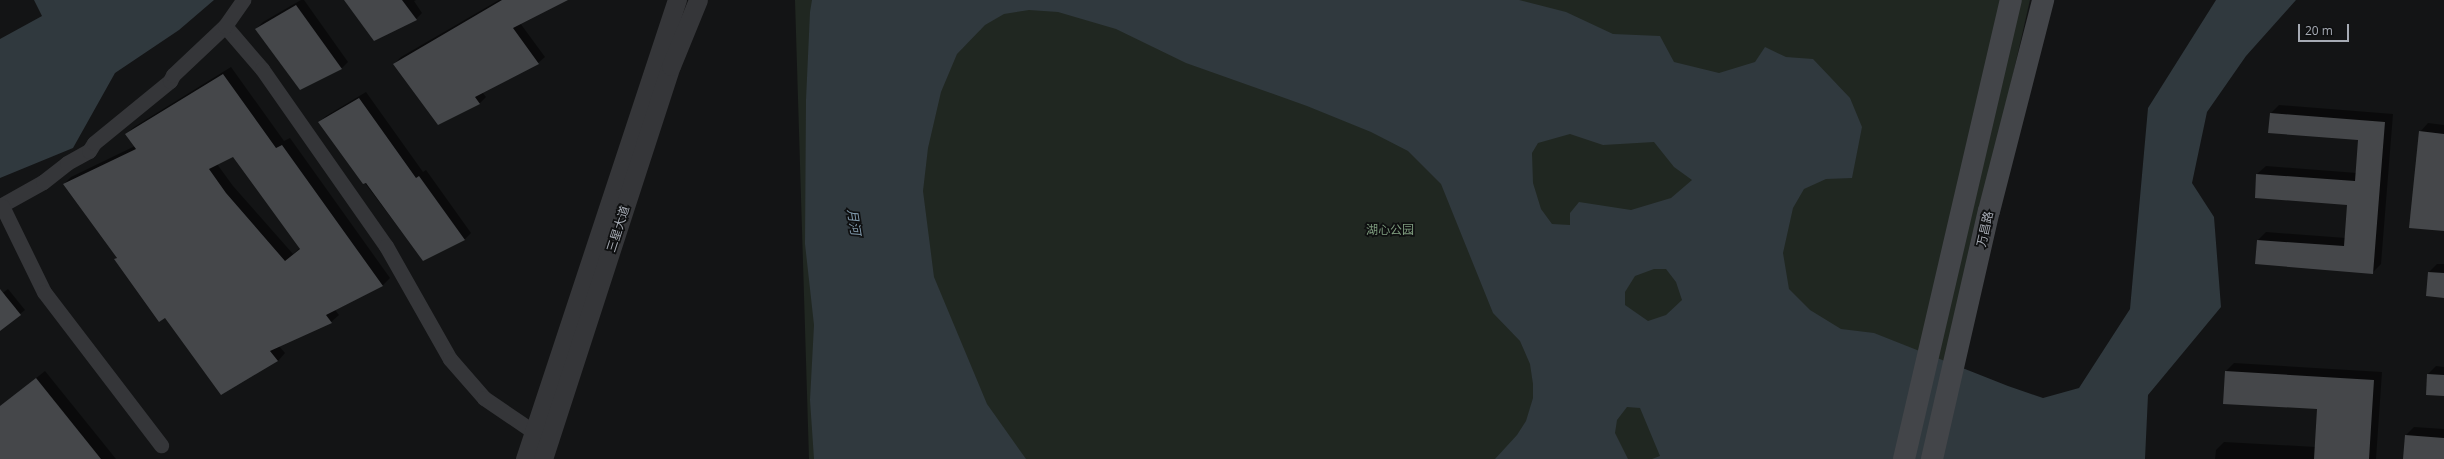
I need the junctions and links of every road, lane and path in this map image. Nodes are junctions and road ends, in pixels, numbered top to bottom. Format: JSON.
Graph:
{"nodes":[{"id":1,"x":243,"y":0,"type":"edge"},
{"id":2,"x":677,"y":0,"type":"edge"},
{"id":3,"x":698,"y":0,"type":"edge"},
{"id":4,"x":2011,"y":0,"type":"edge"},
{"id":5,"x":2043,"y":0,"type":"edge"},
{"id":6,"x":225,"y":26,"type":"junction"},
{"id":7,"x":1,"y":206,"type":"edge"},
{"id":8,"x":534,"y":432,"type":"junction"},
{"id":9,"x":161,"y":446,"type":"dead end"},
{"id":10,"x":525,"y":459,"type":"edge"},
{"id":11,"x":543,"y":459,"type":"edge"},
{"id":12,"x":1904,"y":459,"type":"edge"},
{"id":13,"x":1932,"y":459,"type":"edge"}],
"edges":[{"from":1,"to":6,"type":"street"},
{"from":2,"to":8,"type":"street","name":"三星大道"},
{"from":3,"to":11,"type":"street","name":"三星大道"},
{"from":4,"to":12,"type":"main road"},
{"from":5,"to":13,"type":"main road","name":"万昌路"},
{"from":6,"to":7,"type":"street"},
{"from":6,"to":8,"type":"street"},
{"from":7,"to":9,"type":"street"},
{"from":8,"to":10,"type":"street","name":"三星大道"}]}
